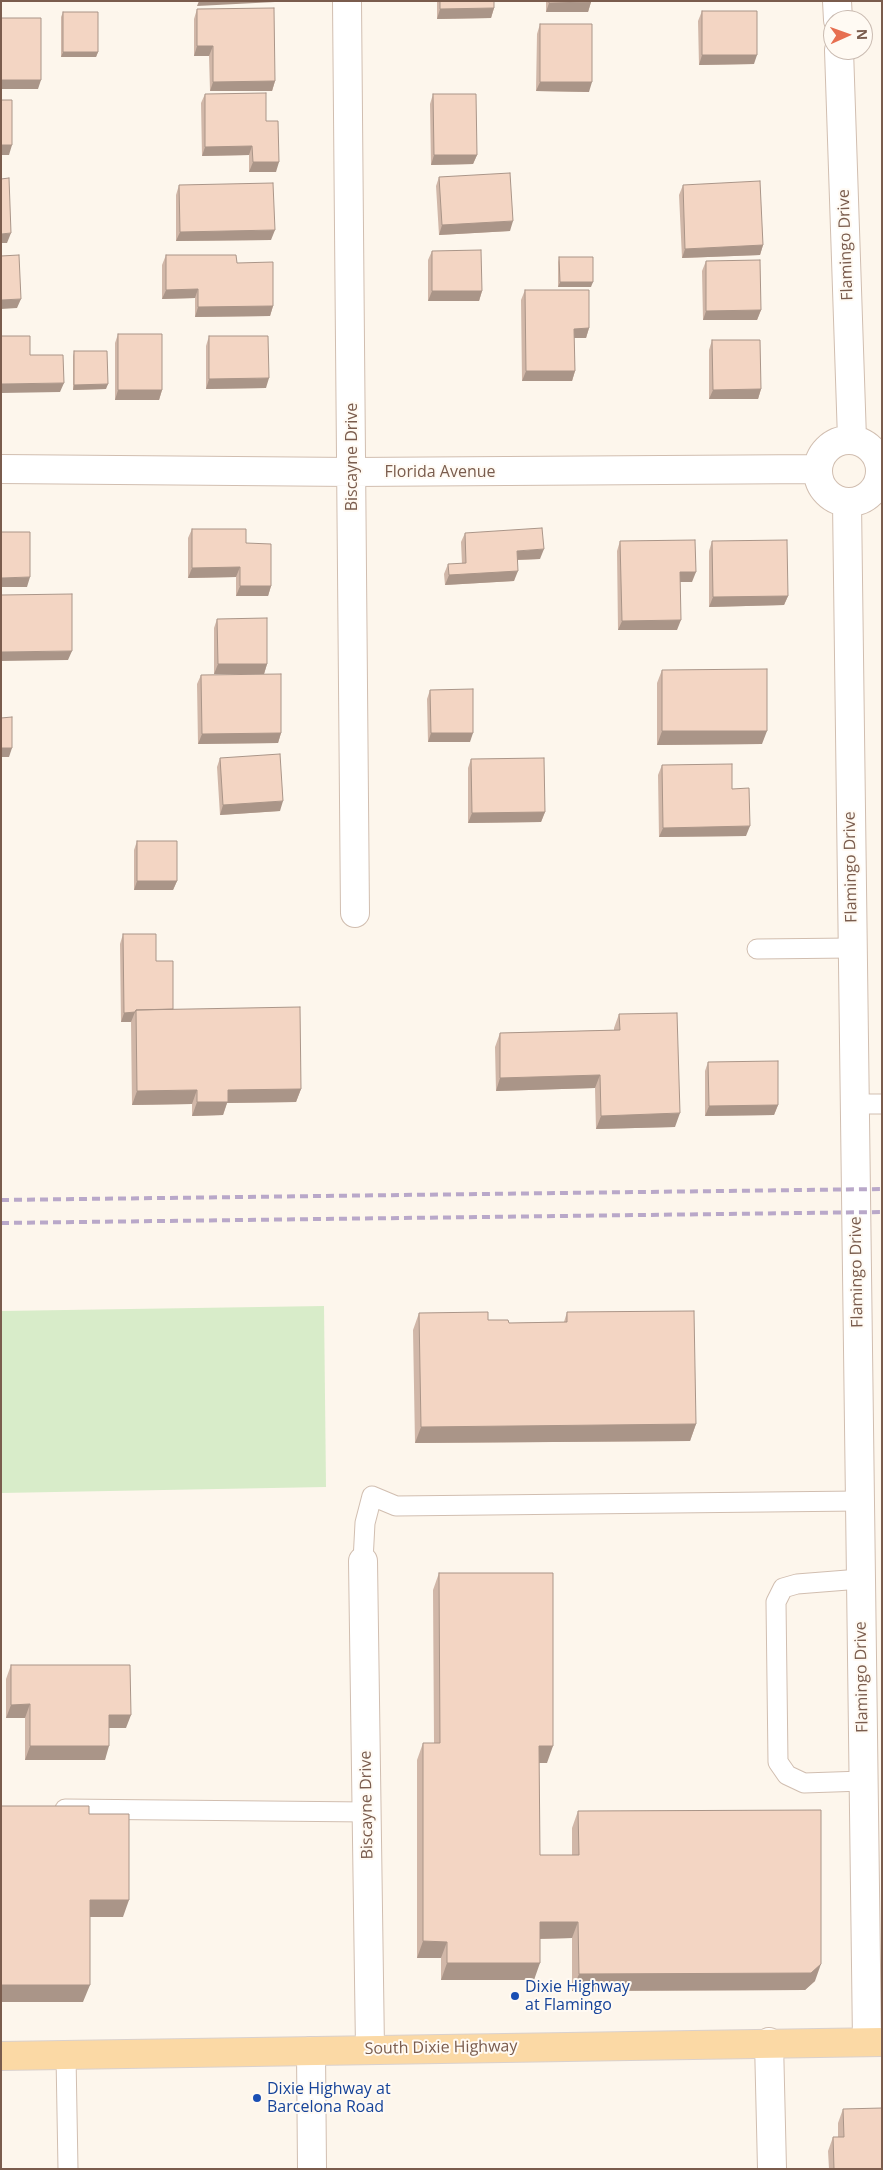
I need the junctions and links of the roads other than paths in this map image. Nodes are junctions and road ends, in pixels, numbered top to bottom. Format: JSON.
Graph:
{"nodes":[{"id":1,"x":347,"y":1,"type":"edge"},
{"id":2,"x":839,"y":60,"type":"edge"},
{"id":3,"x":852,"y":439,"type":"junction"},
{"id":4,"x":1,"y":469,"type":"edge"},
{"id":5,"x":818,"y":469,"type":"junction"},
{"id":6,"x":881,"y":470,"type":"edge"},
{"id":7,"x":352,"y":472,"type":"junction"},
{"id":8,"x":848,"y":502,"type":"junction"},
{"id":9,"x":355,"y":913,"type":"dead end"},
{"id":10,"x":852,"y":948,"type":"junction"},
{"id":11,"x":757,"y":949,"type":"dead end"},
{"id":12,"x":854,"y":1104,"type":"junction"},
{"id":13,"x":882,"y":1104,"type":"edge"},
{"id":14,"x":859,"y":1501,"type":"junction"},
{"id":15,"x":363,"y":1561,"type":"joint"},
{"id":16,"x":860,"y":1579,"type":"junction"},
{"id":17,"x":863,"y":1782,"type":"junction"},
{"id":18,"x":51,"y":1809,"type":"edge"},
{"id":19,"x":873,"y":1810,"type":"edge"},
{"id":20,"x":367,"y":1812,"type":"junction"},
{"id":21,"x":769,"y":2042,"type":"junction"},
{"id":22,"x":874,"y":2042,"type":"edge"},
{"id":23,"x":370,"y":2050,"type":"junction"},
{"id":24,"x":311,"y":2051,"type":"junction"},
{"id":25,"x":1,"y":2056,"type":"edge"},
{"id":26,"x":66,"y":2056,"type":"junction"},
{"id":27,"x":68,"y":2169,"type":"edge"},
{"id":28,"x":312,"y":2169,"type":"edge"},
{"id":29,"x":772,"y":2169,"type":"edge"}],
"edges":[{"from":1,"to":7,"type":"street","name":"Biscayne Drive"},
{"from":2,"to":3,"type":"street","name":"Flamingo Drive"},
{"from":3,"to":5,"type":"street"},
{"from":3,"to":6,"type":"street"},
{"from":4,"to":7,"type":"street","name":"Florida Avenue"},
{"from":5,"to":7,"type":"street","name":"Florida Avenue"},
{"from":5,"to":8,"type":"street"},
{"from":6,"to":8,"type":"street"},
{"from":7,"to":9,"type":"street","name":"Biscayne Drive"},
{"from":8,"to":10,"type":"street","name":"Flamingo Drive"},
{"from":10,"to":11,"type":"lane"},
{"from":10,"to":12,"type":"street","name":"Flamingo Drive"},
{"from":12,"to":13,"type":"lane"},
{"from":12,"to":14,"type":"street","name":"Flamingo Drive"},
{"from":14,"to":15,"type":"lane"},
{"from":14,"to":16,"type":"street","name":"Flamingo Drive"},
{"from":15,"to":20,"type":"street","name":"Biscayne Drive"},
{"from":16,"to":17,"type":"street","name":"Flamingo Drive"},
{"from":16,"to":17,"type":"lane"},
{"from":17,"to":19,"type":"street","name":"Flamingo Drive"},
{"from":18,"to":20,"type":"lane"},
{"from":19,"to":22,"type":"street","name":"Flamingo Drive"},
{"from":20,"to":23,"type":"street","name":"Biscayne Drive"},
{"from":21,"to":22,"type":"main road","name":"South Dixie Highway"},
{"from":21,"to":23,"type":"main road","name":"South Dixie Highway"},
{"from":21,"to":29,"type":"street"},
{"from":23,"to":24,"type":"main road","name":"South Dixie Highway"},
{"from":24,"to":26,"type":"main road","name":"South Dixie Highway"},
{"from":24,"to":28,"type":"street"},
{"from":25,"to":26,"type":"main road","name":"South Dixie Highway"},
{"from":26,"to":27,"type":"lane"}]}
